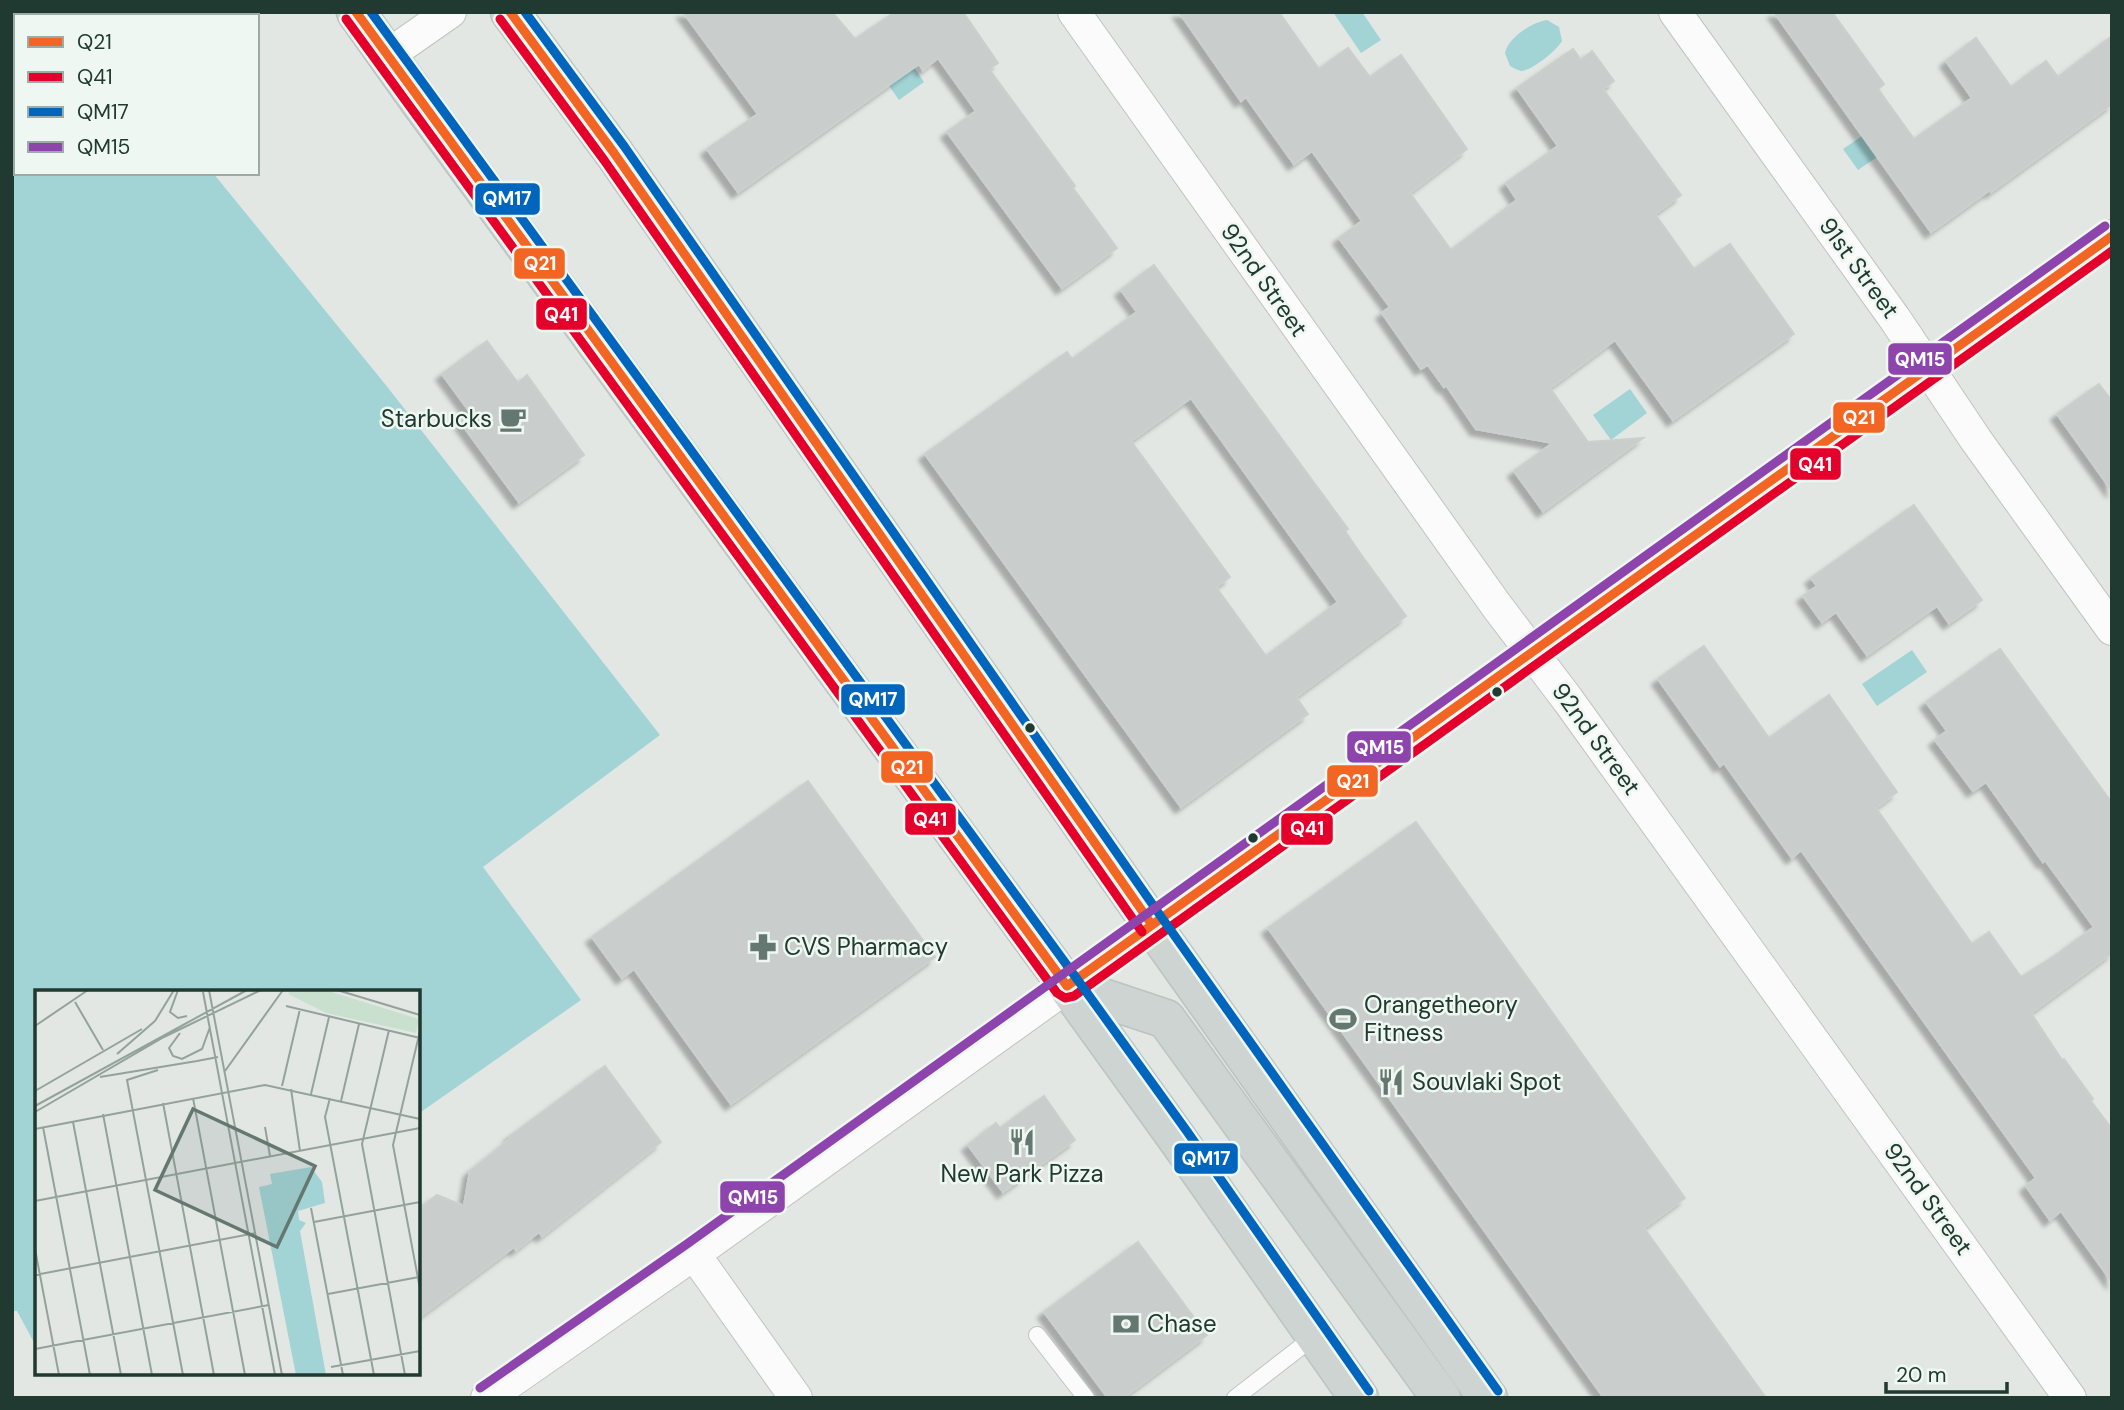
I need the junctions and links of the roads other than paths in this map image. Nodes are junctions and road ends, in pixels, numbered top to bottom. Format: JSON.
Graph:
{"nodes":[{"id":1,"x":356,"y":12,"type":"edge"},
{"id":2,"x":450,"y":12,"type":"edge"},
{"id":3,"x":510,"y":12,"type":"edge"},
{"id":4,"x":1074,"y":12,"type":"edge"},
{"id":5,"x":1675,"y":12,"type":"edge"},
{"id":6,"x":387,"y":57,"type":"junction"},
{"id":7,"x":2112,"y":236,"type":"edge"},
{"id":8,"x":1927,"y":369,"type":"junction"},
{"id":9,"x":2112,"y":629,"type":"edge"},
{"id":10,"x":1532,"y":653,"type":"junction"},
{"id":11,"x":1152,"y":925,"type":"junction"},
{"id":12,"x":1067,"y":986,"type":"junction"},
{"id":13,"x":694,"y":1254,"type":"junction"},
{"id":14,"x":1037,"y":1335,"type":"dead end"},
{"id":15,"x":1315,"y":1336,"type":"junction"},
{"id":16,"x":487,"y":1398,"type":"edge"},
{"id":17,"x":796,"y":1398,"type":"edge"},
{"id":18,"x":1086,"y":1398,"type":"edge"},
{"id":19,"x":1234,"y":1398,"type":"edge"},
{"id":20,"x":1359,"y":1398,"type":"edge"},
{"id":21,"x":1441,"y":1398,"type":"edge"},
{"id":22,"x":1488,"y":1398,"type":"edge"},
{"id":23,"x":2070,"y":1398,"type":"edge"}],
"edges":[{"from":1,"to":6,"type":"main road"},
{"from":2,"to":6,"type":"street"},
{"from":3,"to":11,"type":"main road"},
{"from":4,"to":10,"type":"street","name":"92nd Street"},
{"from":5,"to":8,"type":"street","name":"91st Street"},
{"from":6,"to":12,"type":"main road"},
{"from":7,"to":8,"type":"street"},
{"from":8,"to":9,"type":"street","name":"91st Street"},
{"from":8,"to":10,"type":"street"},
{"from":10,"to":11,"type":"street"},
{"from":10,"to":23,"type":"street","name":"92nd Street"},
{"from":11,"to":12,"type":"street"},
{"from":11,"to":22,"type":"main road"},
{"from":12,"to":13,"type":"street"},
{"from":12,"to":15,"type":"main road"},
{"from":12,"to":21,"type":"main road"},
{"from":13,"to":16,"type":"street"},
{"from":13,"to":17,"type":"street"},
{"from":14,"to":18,"type":"lane"},
{"from":15,"to":19,"type":"lane"},
{"from":15,"to":20,"type":"main road"}]}
